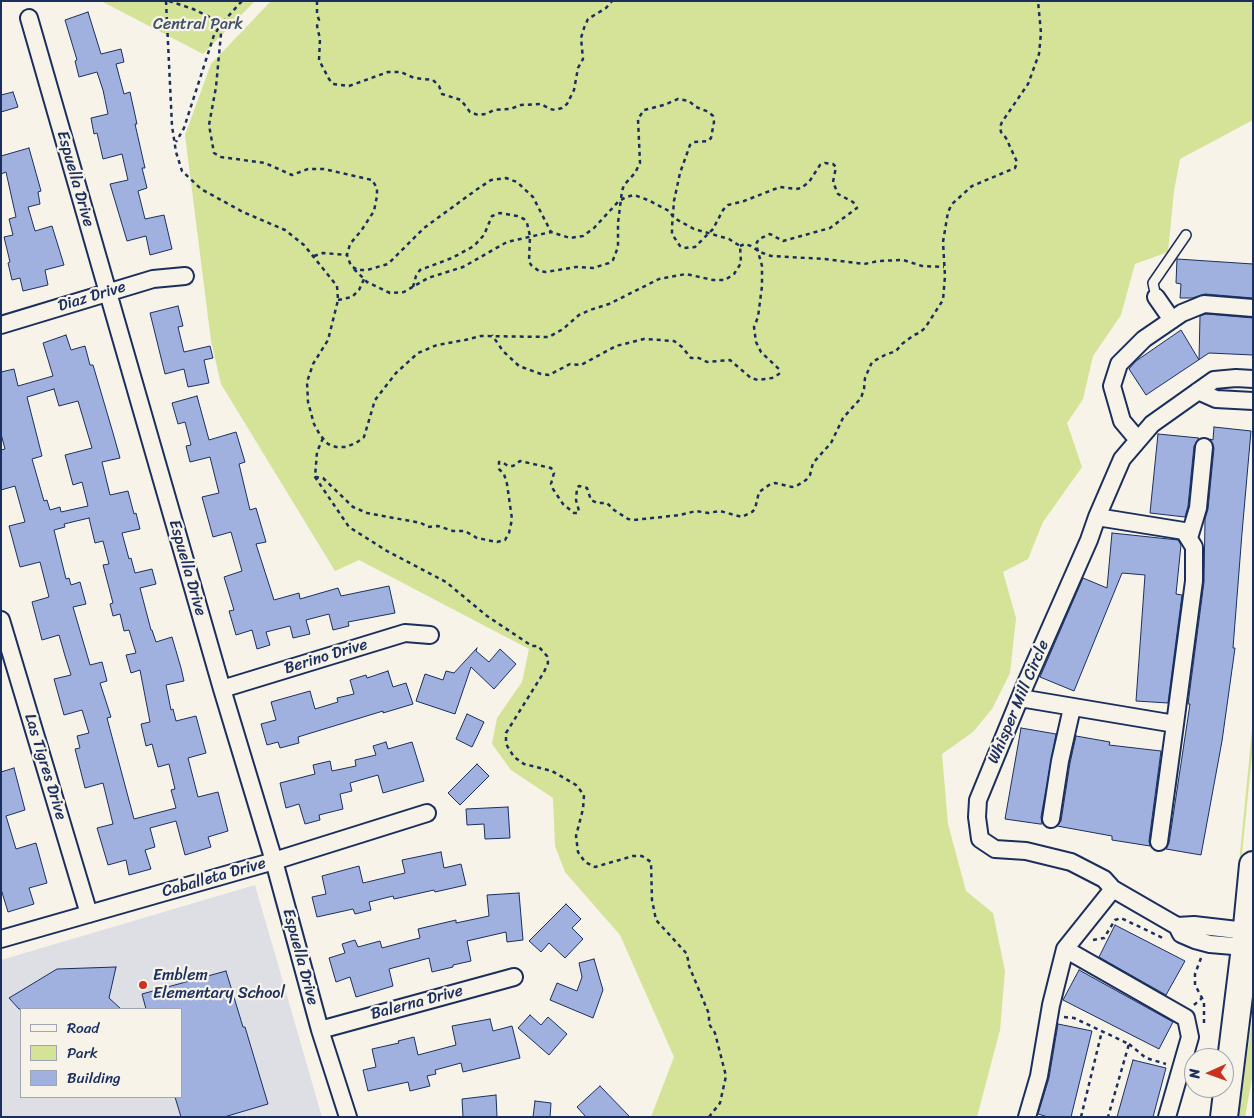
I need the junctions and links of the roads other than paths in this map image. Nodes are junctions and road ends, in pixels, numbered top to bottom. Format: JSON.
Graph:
{"nodes":[{"id":1,"x":29,"y":18,"type":"dead end"},
{"id":2,"x":1186,"y":235,"type":"dead end"},
{"id":3,"x":185,"y":276,"type":"dead end"},
{"id":4,"x":108,"y":292,"type":"junction"},
{"id":5,"x":1156,"y":297,"type":"joint"},
{"id":6,"x":1253,"y":308,"type":"edge"},
{"id":7,"x":1172,"y":320,"type":"junction"},
{"id":8,"x":1,"y":325,"type":"edge"},
{"id":9,"x":1253,"y":379,"type":"edge"},
{"id":10,"x":1198,"y":391,"type":"junction"},
{"id":11,"x":1253,"y":401,"type":"edge"},
{"id":12,"x":1138,"y":440,"type":"junction"},
{"id":13,"x":1204,"y":447,"type":"dead end"},
{"id":14,"x":1097,"y":518,"type":"junction"},
{"id":15,"x":1189,"y":538,"type":"junction"},
{"id":16,"x":1,"y":620,"type":"edge"},
{"id":17,"x":430,"y":635,"type":"dead end"},
{"id":18,"x":222,"y":689,"type":"junction"},
{"id":19,"x":1020,"y":698,"type":"junction"},
{"id":20,"x":1072,"y":708,"type":"junction"},
{"id":21,"x":1176,"y":724,"type":"junction"},
{"id":22,"x":426,"y":813,"type":"dead end"},
{"id":23,"x":1051,"y":819,"type":"dead end"},
{"id":24,"x":1159,"y":842,"type":"dead end"},
{"id":25,"x":274,"y":861,"type":"junction"},
{"id":26,"x":1253,"y":864,"type":"edge"},
{"id":27,"x":1113,"y":889,"type":"junction"},
{"id":28,"x":88,"y":914,"type":"junction"},
{"id":29,"x":1,"y":939,"type":"edge"},
{"id":30,"x":1246,"y":939,"type":"junction"},
{"id":31,"x":1065,"y":949,"type":"junction"},
{"id":32,"x":514,"y":977,"type":"dead end"},
{"id":33,"x":320,"y":1030,"type":"junction"},
{"id":34,"x":348,"y":1117,"type":"edge"},
{"id":35,"x":1027,"y":1117,"type":"edge"},
{"id":36,"x":1167,"y":1117,"type":"edge"},
{"id":37,"x":1224,"y":1117,"type":"edge"}],
"edges":[{"from":1,"to":4,"type":"street","name":"Espuella Drive"},
{"from":2,"to":5,"type":"lane"},
{"from":3,"to":4,"type":"street","name":"Diaz Drive"},
{"from":4,"to":8,"type":"street","name":"Diaz Drive"},
{"from":4,"to":18,"type":"street","name":"Espuella Drive"},
{"from":5,"to":7,"type":"street"},
{"from":6,"to":7,"type":"street"},
{"from":7,"to":12,"type":"street"},
{"from":9,"to":10,"type":"street","name":"Whisper Mill Circle"},
{"from":10,"to":11,"type":"street"},
{"from":10,"to":12,"type":"street","name":"Whisper Mill Circle"},
{"from":12,"to":14,"type":"street","name":"Whisper Mill Circle"},
{"from":13,"to":15,"type":"street"},
{"from":14,"to":15,"type":"street"},
{"from":14,"to":19,"type":"street","name":"Whisper Mill Circle"},
{"from":15,"to":21,"type":"street"},
{"from":16,"to":28,"type":"street","name":"Las Tigres Drive"},
{"from":17,"to":18,"type":"street","name":"Berino Drive"},
{"from":18,"to":25,"type":"street","name":"Espuella Drive"},
{"from":19,"to":20,"type":"street"},
{"from":19,"to":27,"type":"street","name":"Whisper Mill Circle"},
{"from":20,"to":21,"type":"street"},
{"from":20,"to":23,"type":"street"},
{"from":21,"to":24,"type":"street"},
{"from":22,"to":25,"type":"street","name":"Caballeta Drive"},
{"from":25,"to":28,"type":"street","name":"Caballeta Drive"},
{"from":25,"to":33,"type":"street","name":"Espuella Drive"},
{"from":26,"to":30,"type":"main road"},
{"from":27,"to":30,"type":"street","name":"Whisper Mill Circle"},
{"from":27,"to":31,"type":"street"},
{"from":28,"to":29,"type":"street","name":"Caballeta Drive"},
{"from":30,"to":37,"type":"main road"},
{"from":31,"to":35,"type":"street"},
{"from":31,"to":36,"type":"street"},
{"from":32,"to":33,"type":"street","name":"Balerna Drive"},
{"from":33,"to":34,"type":"street","name":"Espuella Drive"}]}
